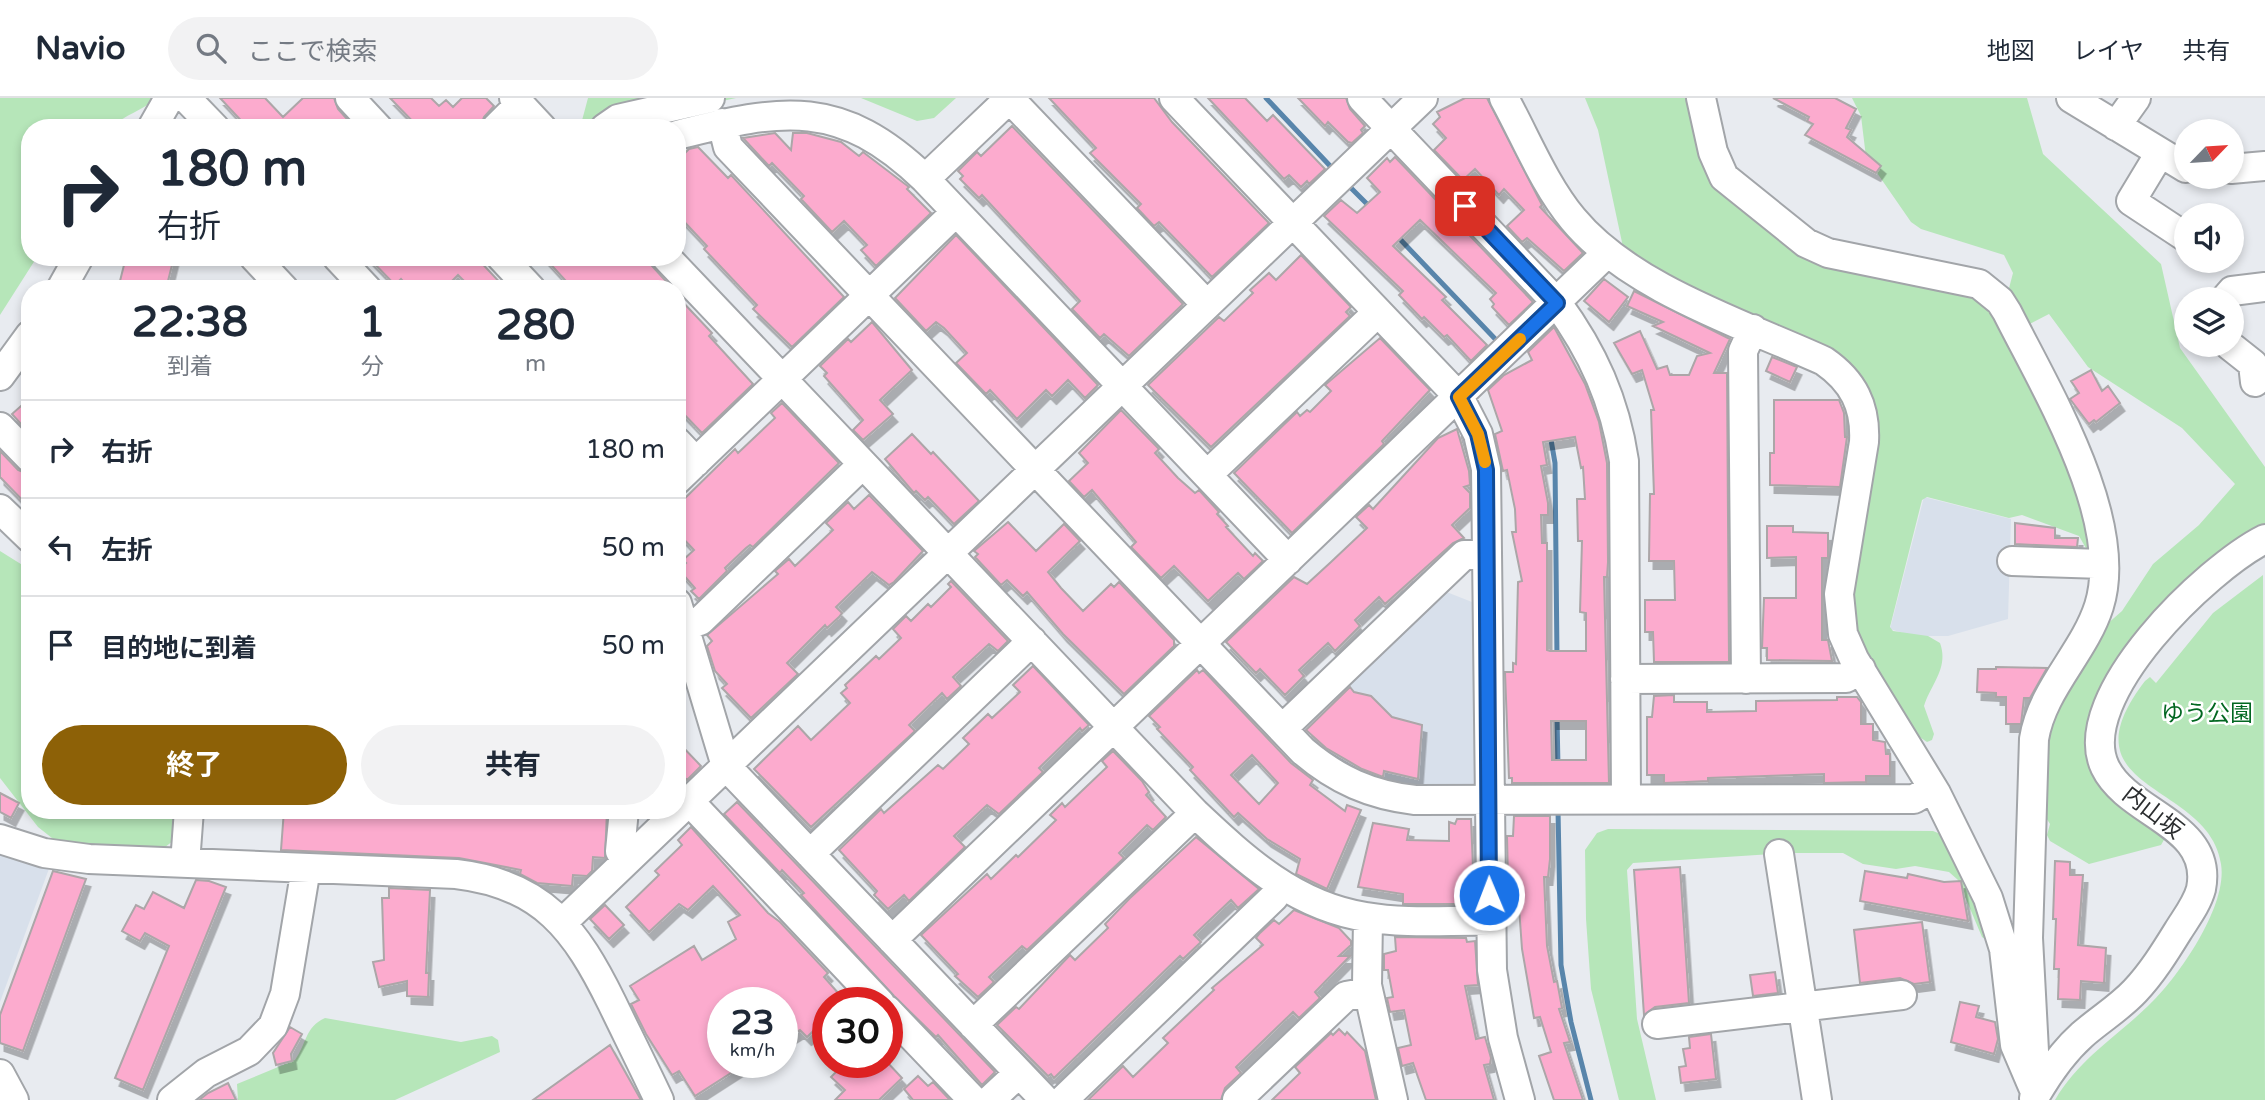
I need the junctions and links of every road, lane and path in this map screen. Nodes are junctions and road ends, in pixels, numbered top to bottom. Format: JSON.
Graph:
{"nodes":[{"id":1,"x":169,"y":98,"type":"edge"},
{"id":2,"x":186,"y":98,"type":"edge"},
{"id":3,"x":350,"y":98,"type":"edge"},
{"id":4,"x":1009,"y":98,"type":"edge"},
{"id":5,"x":1174,"y":98,"type":"edge"},
{"id":6,"x":1363,"y":98,"type":"edge"},
{"id":7,"x":1423,"y":98,"type":"edge"},
{"id":8,"x":1504,"y":98,"type":"edge"},
{"id":9,"x":1701,"y":98,"type":"edge"},
{"id":10,"x":2071,"y":98,"type":"edge"},
{"id":11,"x":2136,"y":98,"type":"edge"},
{"id":12,"x":517,"y":101,"type":"edge"},
{"id":13,"x":716,"y":111,"type":"edge"},
{"id":14,"x":157,"y":119,"type":"edge"},
{"id":15,"x":206,"y":119,"type":"edge"},
{"id":16,"x":370,"y":119,"type":"edge"},
{"id":17,"x":503,"y":119,"type":"edge"},
{"id":18,"x":534,"y":119,"type":"edge"},
{"id":19,"x":618,"y":119,"type":"edge"},
{"id":20,"x":2116,"y":126,"type":"junction"},
{"id":21,"x":1391,"y":128,"type":"junction"},
{"id":22,"x":686,"y":129,"type":"edge"},
{"id":23,"x":2161,"y":153,"type":"junction"},
{"id":24,"x":2174,"y":161,"type":"edge"},
{"id":25,"x":2265,"y":166,"type":"edge"},
{"id":26,"x":2244,"y":168,"type":"edge"},
{"id":27,"x":925,"y":179,"type":"junction"},
{"id":28,"x":956,"y":212,"type":"junction"},
{"id":29,"x":1293,"y":223,"type":"junction"},
{"id":30,"x":2174,"y":229,"type":"edge"},
{"id":31,"x":1607,"y":253,"type":"junction"},
{"id":32,"x":263,"y":266,"type":"edge"},
{"id":33,"x":510,"y":266,"type":"edge"},
{"id":34,"x":675,"y":266,"type":"edge"},
{"id":35,"x":276,"y":280,"type":"edge"},
{"id":36,"x":523,"y":280,"type":"edge"},
{"id":37,"x":2265,"y":287,"type":"edge"},
{"id":38,"x":2244,"y":290,"type":"edge"},
{"id":39,"x":870,"y":296,"type":"junction"},
{"id":40,"x":1557,"y":303,"type":"junction"},
{"id":41,"x":1207,"y":305,"type":"junction"},
{"id":42,"x":1378,"y":312,"type":"junction"},
{"id":43,"x":1753,"y":329,"type":"junction"},
{"id":44,"x":21,"y":347,"type":"edge"},
{"id":45,"x":2244,"y":357,"type":"edge"},
{"id":46,"x":0,"y":376,"type":"edge"},
{"id":47,"x":782,"y":379,"type":"junction"},
{"id":48,"x":2255,"y":382,"type":"dead end"},
{"id":49,"x":1122,"y":386,"type":"junction"},
{"id":50,"x":1459,"y":397,"type":"junction"},
{"id":51,"x":0,"y":427,"type":"edge"},
{"id":52,"x":21,"y":449,"type":"edge"},
{"id":53,"x":686,"y":459,"type":"edge"},
{"id":54,"x":863,"y":464,"type":"junction"},
{"id":55,"x":1035,"y":469,"type":"junction"},
{"id":56,"x":1207,"y":475,"type":"junction"},
{"id":57,"x":0,"y":509,"type":"edge"},
{"id":58,"x":21,"y":529,"type":"edge"},
{"id":59,"x":2265,"y":540,"type":"edge"},
{"id":60,"x":948,"y":553,"type":"junction"},
{"id":61,"x":1487,"y":555,"type":"junction"},
{"id":62,"x":1288,"y":560,"type":"junction"},
{"id":63,"x":2012,"y":561,"type":"dead end"},
{"id":64,"x":2103,"y":564,"type":"junction"},
{"id":65,"x":686,"y":616,"type":"edge"},
{"id":66,"x":686,"y":631,"type":"edge"},
{"id":67,"x":1031,"y":642,"type":"junction"},
{"id":68,"x":1201,"y":644,"type":"junction"},
{"id":69,"x":1861,"y":669,"type":"junction"},
{"id":70,"x":1625,"y":679,"type":"junction"},
{"id":71,"x":1746,"y":679,"type":"junction"},
{"id":72,"x":1114,"y":727,"type":"junction"},
{"id":73,"x":1282,"y":729,"type":"junction"},
{"id":74,"x":726,"y":766,"type":"junction"},
{"id":75,"x":1933,"y":788,"type":"junction"},
{"id":76,"x":1626,"y":799,"type":"junction"},
{"id":77,"x":1489,"y":800,"type":"junction"},
{"id":78,"x":689,"y":801,"type":"junction"},
{"id":79,"x":686,"y":804,"type":"edge"},
{"id":80,"x":1195,"y":813,"type":"junction"},
{"id":81,"x":188,"y":819,"type":"edge"},
{"id":82,"x":624,"y":819,"type":"edge"},
{"id":83,"x":670,"y":819,"type":"edge"},
{"id":84,"x":0,"y":839,"type":"edge"},
{"id":85,"x":1779,"y":853,"type":"dead end"},
{"id":86,"x":810,"y":854,"type":"junction"},
{"id":87,"x":628,"y":859,"type":"junction"},
{"id":88,"x":185,"y":863,"type":"junction"},
{"id":89,"x":306,"y":868,"type":"junction"},
{"id":90,"x":1281,"y":885,"type":"junction"},
{"id":91,"x":1368,"y":918,"type":"junction"},
{"id":92,"x":1490,"y":921,"type":"junction"},
{"id":93,"x":563,"y":922,"type":"junction"},
{"id":94,"x":892,"y":940,"type":"junction"},
{"id":95,"x":865,"y":987,"type":"edge"},
{"id":96,"x":1368,"y":992,"type":"junction"},
{"id":97,"x":1902,"y":995,"type":"dead end"},
{"id":98,"x":1802,"y":1007,"type":"junction"},
{"id":99,"x":1657,"y":1024,"type":"dead end"},
{"id":100,"x":973,"y":1025,"type":"junction"},
{"id":101,"x":903,"y":1027,"type":"edge"},
{"id":102,"x":1019,"y":1073,"type":"junction"},
{"id":103,"x":0,"y":1074,"type":"edge"},
{"id":104,"x":2034,"y":1097,"type":"edge"},
{"id":105,"x":14,"y":1100,"type":"edge"},
{"id":106,"x":172,"y":1100,"type":"edge"},
{"id":107,"x":659,"y":1100,"type":"edge"},
{"id":108,"x":973,"y":1100,"type":"edge"},
{"id":109,"x":990,"y":1100,"type":"edge"},
{"id":110,"x":1045,"y":1100,"type":"edge"},
{"id":111,"x":1063,"y":1100,"type":"edge"},
{"id":112,"x":1237,"y":1100,"type":"edge"},
{"id":113,"x":1393,"y":1100,"type":"edge"},
{"id":114,"x":1520,"y":1100,"type":"edge"},
{"id":115,"x":1816,"y":1100,"type":"edge"}],
"edges":[{"from":1,"to":14,"type":"street"},
{"from":2,"to":15,"type":"street"},
{"from":3,"to":16,"type":"street"},
{"from":4,"to":27,"type":"street"},
{"from":4,"to":41,"type":"street"},
{"from":5,"to":29,"type":"street"},
{"from":6,"to":21,"type":"street"},
{"from":7,"to":21,"type":"street"},
{"from":8,"to":31,"type":"street"},
{"from":9,"to":64,"type":"street"},
{"from":10,"to":20,"type":"street"},
{"from":11,"to":20,"type":"street"},
{"from":12,"to":17,"type":"street"},
{"from":12,"to":18,"type":"street"},
{"from":13,"to":19,"type":"street"},
{"from":13,"to":22,"type":"street"},
{"from":13,"to":27,"type":"street"},
{"from":13,"to":39,"type":"street"},
{"from":20,"to":23,"type":"street"},
{"from":21,"to":29,"type":"street"},
{"from":21,"to":40,"type":"street"},
{"from":23,"to":24,"type":"street"},
{"from":23,"to":30,"type":"street"},
{"from":25,"to":26,"type":"street"},
{"from":27,"to":28,"type":"street"},
{"from":28,"to":39,"type":"street"},
{"from":28,"to":49,"type":"street"},
{"from":29,"to":41,"type":"street"},
{"from":29,"to":42,"type":"street"},
{"from":31,"to":40,"type":"street"},
{"from":31,"to":43,"type":"street"},
{"from":32,"to":35,"type":"street"},
{"from":33,"to":36,"type":"street"},
{"from":34,"to":47,"type":"street"},
{"from":37,"to":38,"type":"street"},
{"from":39,"to":47,"type":"street"},
{"from":39,"to":55,"type":"street"},
{"from":40,"to":50,"type":"street"},
{"from":40,"to":70,"type":"street"},
{"from":41,"to":49,"type":"street"},
{"from":42,"to":50,"type":"street"},
{"from":42,"to":56,"type":"street"},
{"from":43,"to":69,"type":"street"},
{"from":43,"to":71,"type":"street"},
{"from":44,"to":46,"type":"street"},
{"from":45,"to":48,"type":"street"},
{"from":47,"to":53,"type":"street"},
{"from":47,"to":54,"type":"street"},
{"from":49,"to":55,"type":"street"},
{"from":49,"to":56,"type":"street"},
{"from":50,"to":61,"type":"street"},
{"from":50,"to":62,"type":"street"},
{"from":51,"to":52,"type":"street"},
{"from":54,"to":60,"type":"street"},
{"from":54,"to":65,"type":"street"},
{"from":55,"to":60,"type":"street"},
{"from":55,"to":68,"type":"street"},
{"from":56,"to":62,"type":"street"},
{"from":57,"to":58,"type":"street"},
{"from":59,"to":104,"type":"street","name":"内山坂"},
{"from":60,"to":67,"type":"street"},
{"from":60,"to":74,"type":"street"},
{"from":61,"to":73,"type":"street"},
{"from":61,"to":77,"type":"street"},
{"from":62,"to":68,"type":"street"},
{"from":63,"to":64,"type":"street"},
{"from":64,"to":104,"type":"street"},
{"from":66,"to":74,"type":"street"},
{"from":67,"to":72,"type":"street"},
{"from":67,"to":86,"type":"street"},
{"from":68,"to":72,"type":"street"},
{"from":68,"to":73,"type":"street"},
{"from":69,"to":71,"type":"street"},
{"from":69,"to":75,"type":"street"},
{"from":70,"to":71,"type":"street"},
{"from":70,"to":76,"type":"street"},
{"from":72,"to":80,"type":"street"},
{"from":72,"to":94,"type":"street"},
{"from":73,"to":77,"type":"street"},
{"from":74,"to":78,"type":"street"},
{"from":74,"to":86,"type":"street"},
{"from":75,"to":76,"type":"street"},
{"from":75,"to":104,"type":"street"},
{"from":76,"to":77,"type":"street"},
{"from":77,"to":92,"type":"street"},
{"from":78,"to":79,"type":"street"},
{"from":78,"to":95,"type":"street"},
{"from":80,"to":90,"type":"street"},
{"from":80,"to":100,"type":"street"},
{"from":81,"to":88,"type":"street"},
{"from":82,"to":87,"type":"street"},
{"from":83,"to":87,"type":"street"},
{"from":84,"to":88,"type":"street"},
{"from":85,"to":98,"type":"street"},
{"from":86,"to":94,"type":"street"},
{"from":87,"to":93,"type":"street"},
{"from":88,"to":89,"type":"street"},
{"from":89,"to":93,"type":"street"},
{"from":89,"to":106,"type":"street"},
{"from":90,"to":91,"type":"street"},
{"from":90,"to":111,"type":"street"},
{"from":91,"to":92,"type":"street"},
{"from":91,"to":96,"type":"street"},
{"from":92,"to":114,"type":"street"},
{"from":93,"to":107,"type":"street"},
{"from":94,"to":100,"type":"street"},
{"from":96,"to":112,"type":"street"},
{"from":96,"to":113,"type":"street"},
{"from":97,"to":98,"type":"street"},
{"from":98,"to":99,"type":"street"},
{"from":98,"to":115,"type":"street"},
{"from":100,"to":102,"type":"street"},
{"from":101,"to":108,"type":"street"},
{"from":102,"to":109,"type":"street"},
{"from":102,"to":110,"type":"street"},
{"from":103,"to":105,"type":"street"}]}
